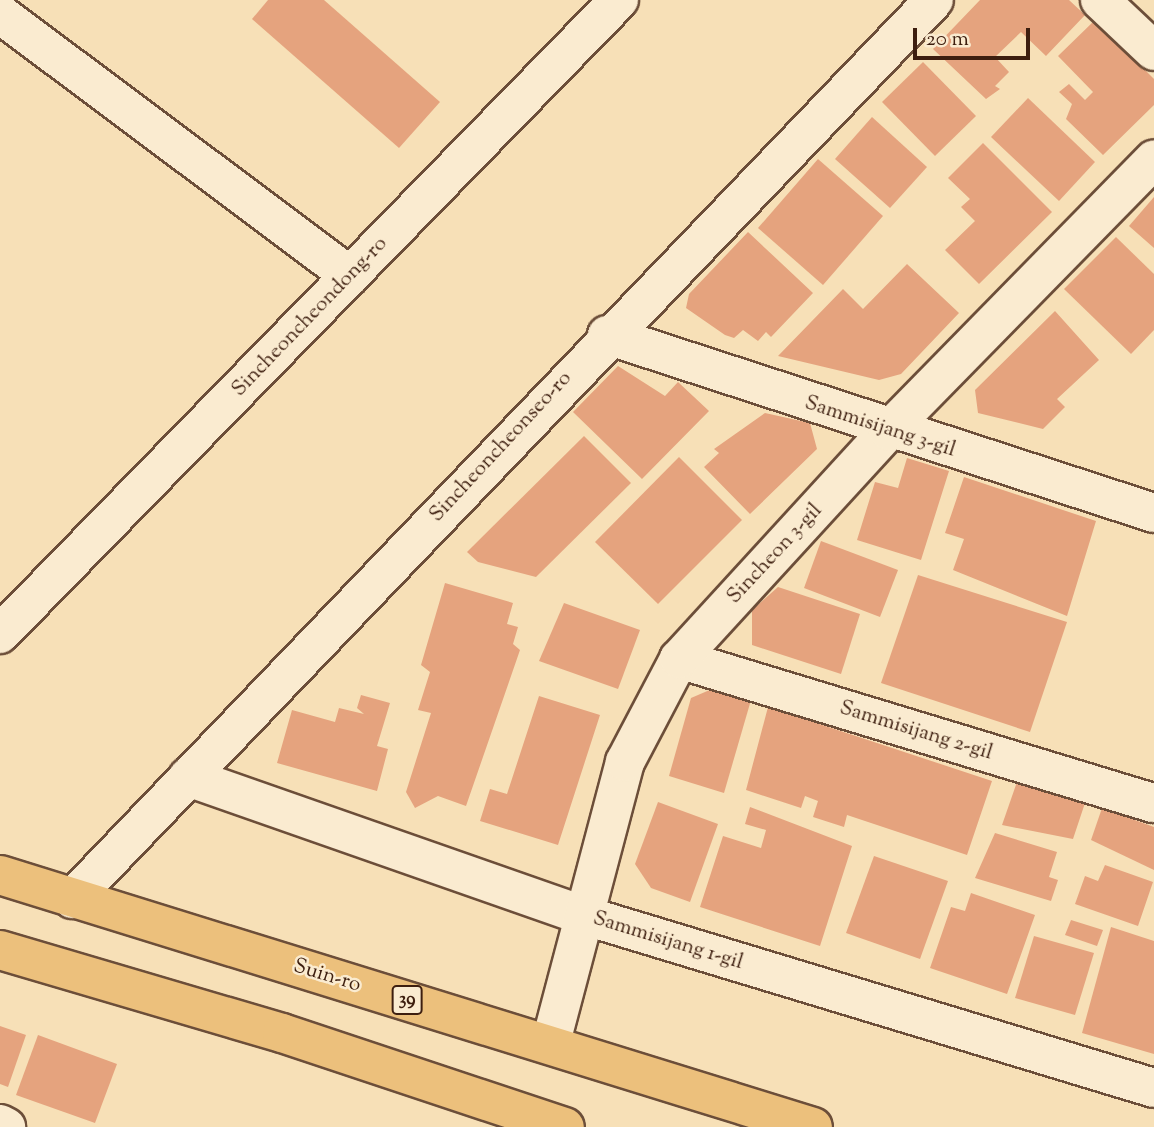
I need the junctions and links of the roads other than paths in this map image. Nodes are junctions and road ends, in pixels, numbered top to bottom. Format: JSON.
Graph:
{"nodes":[{"id":1,"x":619,"y":0,"type":"edge"},
{"id":2,"x":934,"y":0,"type":"edge"},
{"id":3,"x":1100,"y":0,"type":"edge"},
{"id":4,"x":0,"y":14,"type":"edge"},
{"id":5,"x":1154,"y":51,"type":"edge"},
{"id":6,"x":1154,"y":159,"type":"edge"},
{"id":7,"x":350,"y":276,"type":"junction"},
{"id":8,"x":607,"y":335,"type":"junction"},
{"id":9,"x":888,"y":431,"type":"junction"},
{"id":10,"x":1154,"y":513,"type":"edge"},
{"id":11,"x":0,"y":634,"type":"edge"},
{"id":12,"x":679,"y":659,"type":"junction"},
{"id":13,"x":188,"y":777,"type":"junction"},
{"id":14,"x":1154,"y":803,"type":"edge"},
{"id":15,"x":0,"y":876,"type":"edge"},
{"id":16,"x":72,"y":899,"type":"junction"},
{"id":17,"x":586,"y":916,"type":"junction"},
{"id":18,"x":0,"y":950,"type":"edge"},
{"id":19,"x":551,"y":1042,"type":"junction"},
{"id":20,"x":1154,"y":1088,"type":"edge"},
{"id":21,"x":0,"y":1124,"type":"edge"},
{"id":22,"x":6,"y":1127,"type":"edge"},
{"id":23,"x":565,"y":1127,"type":"edge"},
{"id":24,"x":813,"y":1127,"type":"edge"}],
"edges":[{"from":1,"to":7,"type":"street","name":"Sincheoncheondong-ro"},
{"from":2,"to":8,"type":"street","name":"Sincheoncheonseo-ro"},
{"from":3,"to":5,"type":"street"},
{"from":4,"to":7,"type":"street"},
{"from":6,"to":9,"type":"street","name":"Sincheon 3-gil"},
{"from":7,"to":11,"type":"street","name":"Sincheoncheondong-ro"},
{"from":8,"to":9,"type":"street","name":"Sammisijang 3-gil"},
{"from":8,"to":13,"type":"street","name":"Sincheoncheonseo-ro"},
{"from":9,"to":10,"type":"street","name":"Sammisijang 3-gil"},
{"from":9,"to":12,"type":"street","name":"Sincheon 3-gil"},
{"from":12,"to":14,"type":"street","name":"Sammisijang 2-gil"},
{"from":12,"to":17,"type":"street","name":"Sincheon 3-gil"},
{"from":13,"to":16,"type":"street","name":"Sincheoncheonseo-ro"},
{"from":13,"to":17,"type":"street","name":"Sammisijang 1-gil"},
{"from":15,"to":16,"type":"main road","name":"Suin-ro","number":"39"},
{"from":16,"to":19,"type":"main road","name":"Suin-ro","number":"39"},
{"from":17,"to":19,"type":"street","name":"Sincheon 3-gil"},
{"from":17,"to":20,"type":"street","name":"Sammisijang 1-gil"},
{"from":18,"to":23,"type":"main road"},
{"from":19,"to":24,"type":"main road","name":"Suin-ro","number":"39"},
{"from":21,"to":22,"type":"street"}]}
